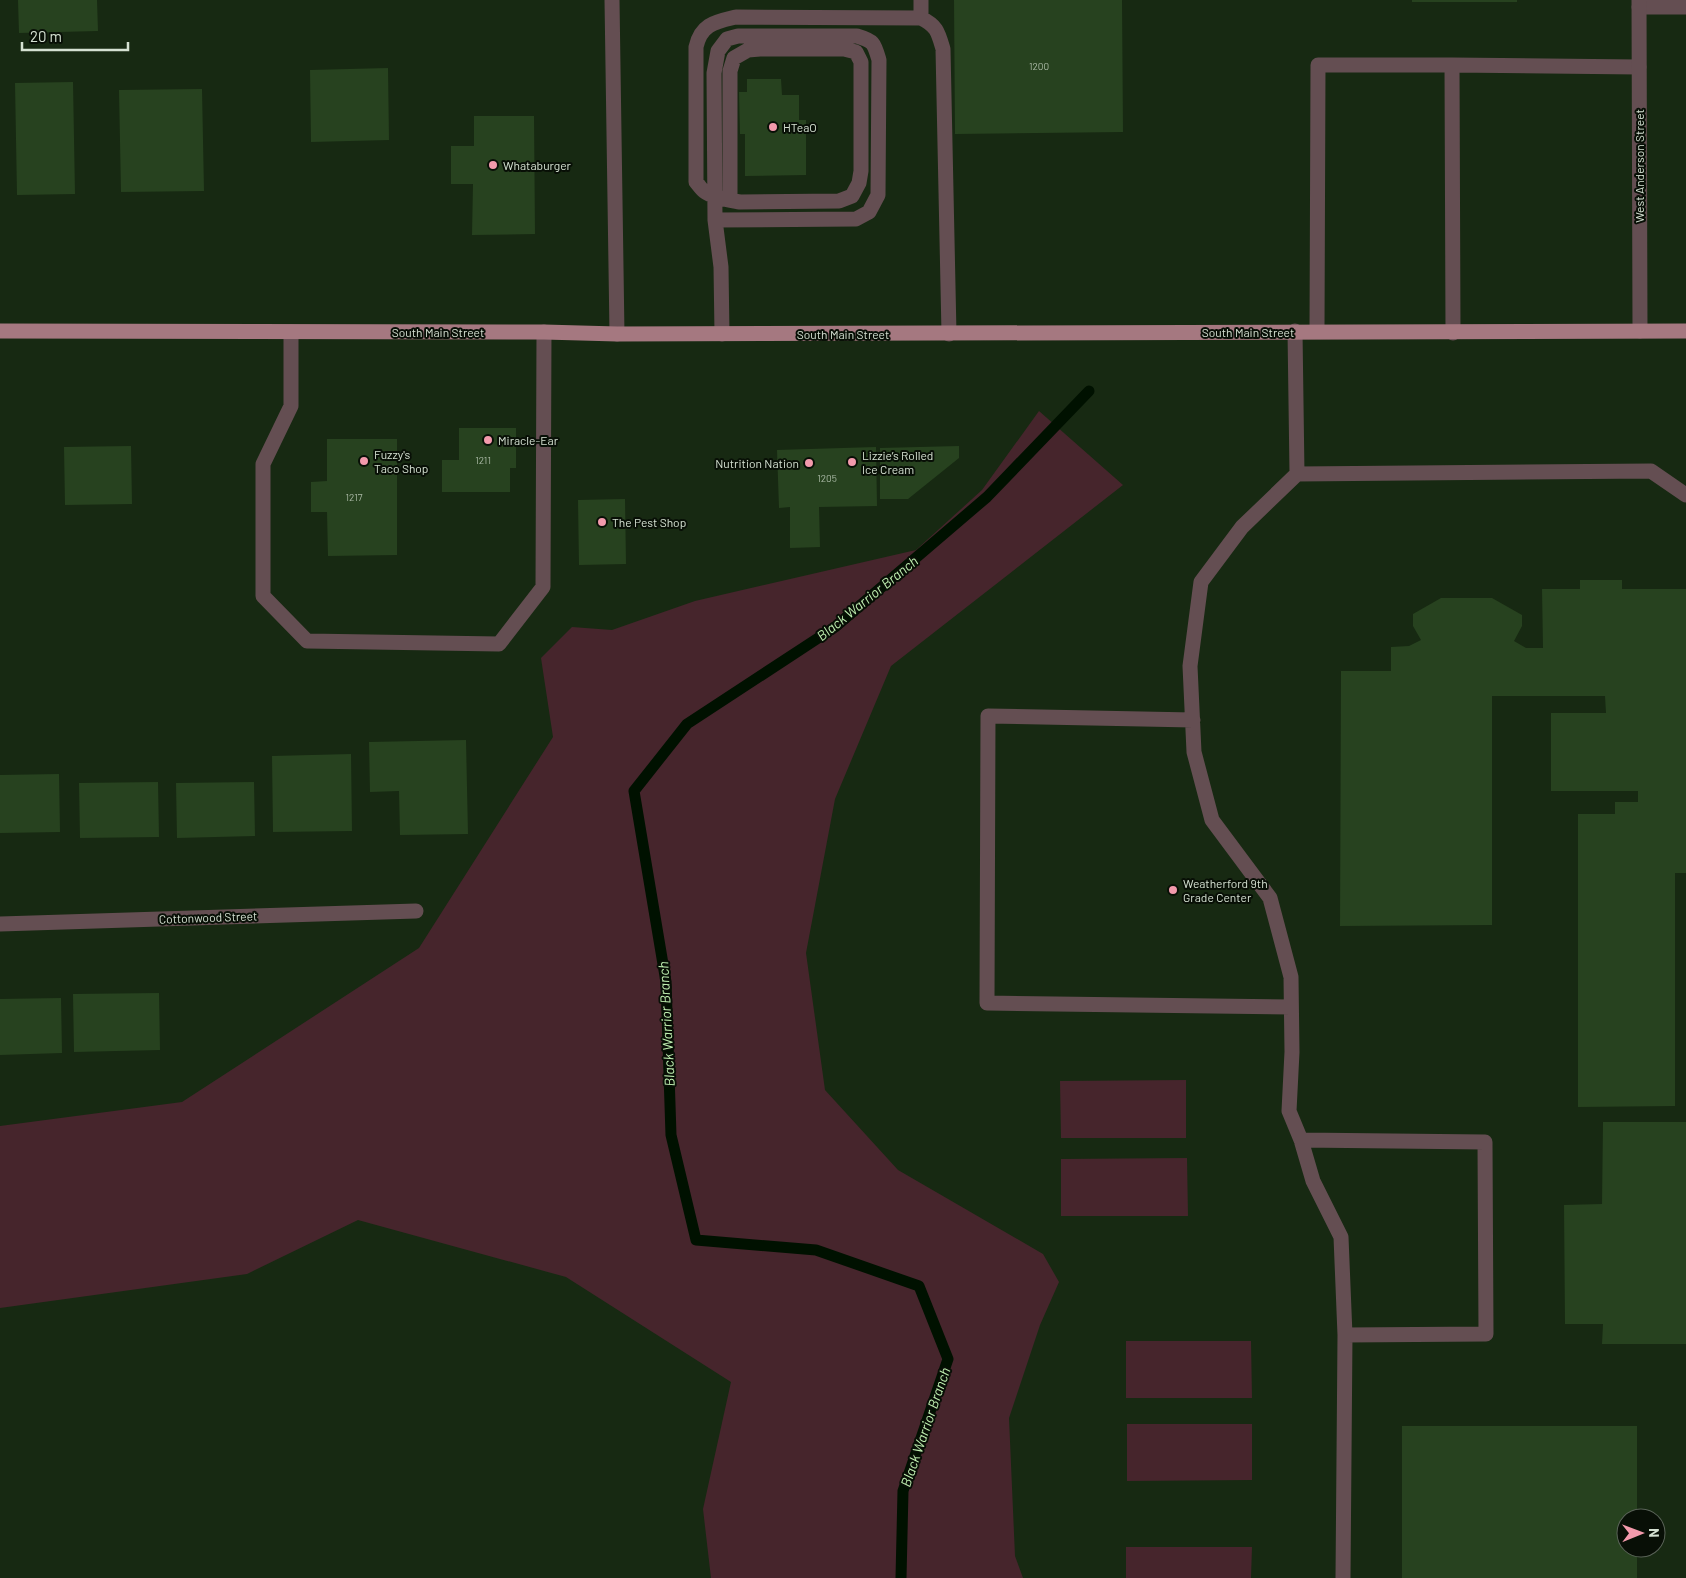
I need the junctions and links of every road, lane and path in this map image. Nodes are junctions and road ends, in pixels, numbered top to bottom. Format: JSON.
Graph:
{"nodes":[{"id":1,"x":612,"y":0,"type":"edge"},
{"id":2,"x":921,"y":0,"type":"edge"},
{"id":3,"x":1640,"y":4,"type":"edge"},
{"id":4,"x":1686,"y":7,"type":"edge"},
{"id":5,"x":921,"y":18,"type":"junction"},
{"id":6,"x":1452,"y":65,"type":"junction"},
{"id":7,"x":1639,"y":67,"type":"junction"},
{"id":8,"x":714,"y":195,"type":"junction"},
{"id":9,"x":730,"y":200,"type":"junction"},
{"id":10,"x":715,"y":220,"type":"junction"},
{"id":11,"x":0,"y":331,"type":"edge"},
{"id":12,"x":1295,"y":331,"type":"junction"},
{"id":13,"x":1640,"y":331,"type":"junction"},
{"id":14,"x":291,"y":332,"type":"junction"},
{"id":15,"x":544,"y":332,"type":"junction"},
{"id":16,"x":1317,"y":332,"type":"junction"},
{"id":17,"x":1686,"y":332,"type":"edge"},
{"id":18,"x":1453,"y":333,"type":"junction"},
{"id":19,"x":617,"y":334,"type":"junction"},
{"id":20,"x":722,"y":334,"type":"junction"},
{"id":21,"x":949,"y":334,"type":"junction"},
{"id":22,"x":1297,"y":474,"type":"junction"},
{"id":23,"x":1686,"y":494,"type":"edge"},
{"id":24,"x":1193,"y":720,"type":"junction"},
{"id":25,"x":416,"y":911,"type":"dead end"},
{"id":26,"x":0,"y":924,"type":"edge"},
{"id":27,"x":1291,"y":1006,"type":"junction"},
{"id":28,"x":1301,"y":1140,"type":"junction"},
{"id":29,"x":1345,"y":1335,"type":"junction"},
{"id":30,"x":1343,"y":1578,"type":"edge"}],
"edges":[{"from":1,"to":19,"type":"street"},
{"from":2,"to":5,"type":"street"},
{"from":3,"to":4,"type":"street"},
{"from":3,"to":7,"type":"street","name":"West Anderson Street"},
{"from":5,"to":8,"type":"street"},
{"from":5,"to":21,"type":"street"},
{"from":6,"to":7,"type":"street"},
{"from":6,"to":16,"type":"street"},
{"from":6,"to":18,"type":"street"},
{"from":7,"to":13,"type":"street","name":"West Anderson Street"},
{"from":8,"to":9,"type":"street"},
{"from":8,"to":10,"type":"street"},
{"from":8,"to":10,"type":"street"},
{"from":9,"to":9,"type":"street"},
{"from":10,"to":20,"type":"street"},
{"from":11,"to":14,"type":"main road","name":"South Main Street"},
{"from":12,"to":16,"type":"main road","name":"South Main Street"},
{"from":12,"to":21,"type":"main road","name":"South Main Street"},
{"from":12,"to":22,"type":"street"},
{"from":13,"to":17,"type":"main road","name":"South Main Street"},
{"from":13,"to":18,"type":"main road","name":"South Main Street"},
{"from":14,"to":15,"type":"main road","name":"South Main Street"},
{"from":14,"to":15,"type":"street"},
{"from":15,"to":19,"type":"main road","name":"South Main Street"},
{"from":16,"to":18,"type":"main road","name":"South Main Street"},
{"from":19,"to":20,"type":"main road","name":"South Main Street"},
{"from":20,"to":21,"type":"main road","name":"South Main Street"},
{"from":22,"to":23,"type":"street"},
{"from":22,"to":24,"type":"street"},
{"from":24,"to":27,"type":"street"},
{"from":24,"to":27,"type":"street"},
{"from":25,"to":26,"type":"street","name":"Cottonwood Street"},
{"from":27,"to":28,"type":"street"},
{"from":28,"to":29,"type":"street"},
{"from":28,"to":29,"type":"street"},
{"from":29,"to":30,"type":"street"}]}
